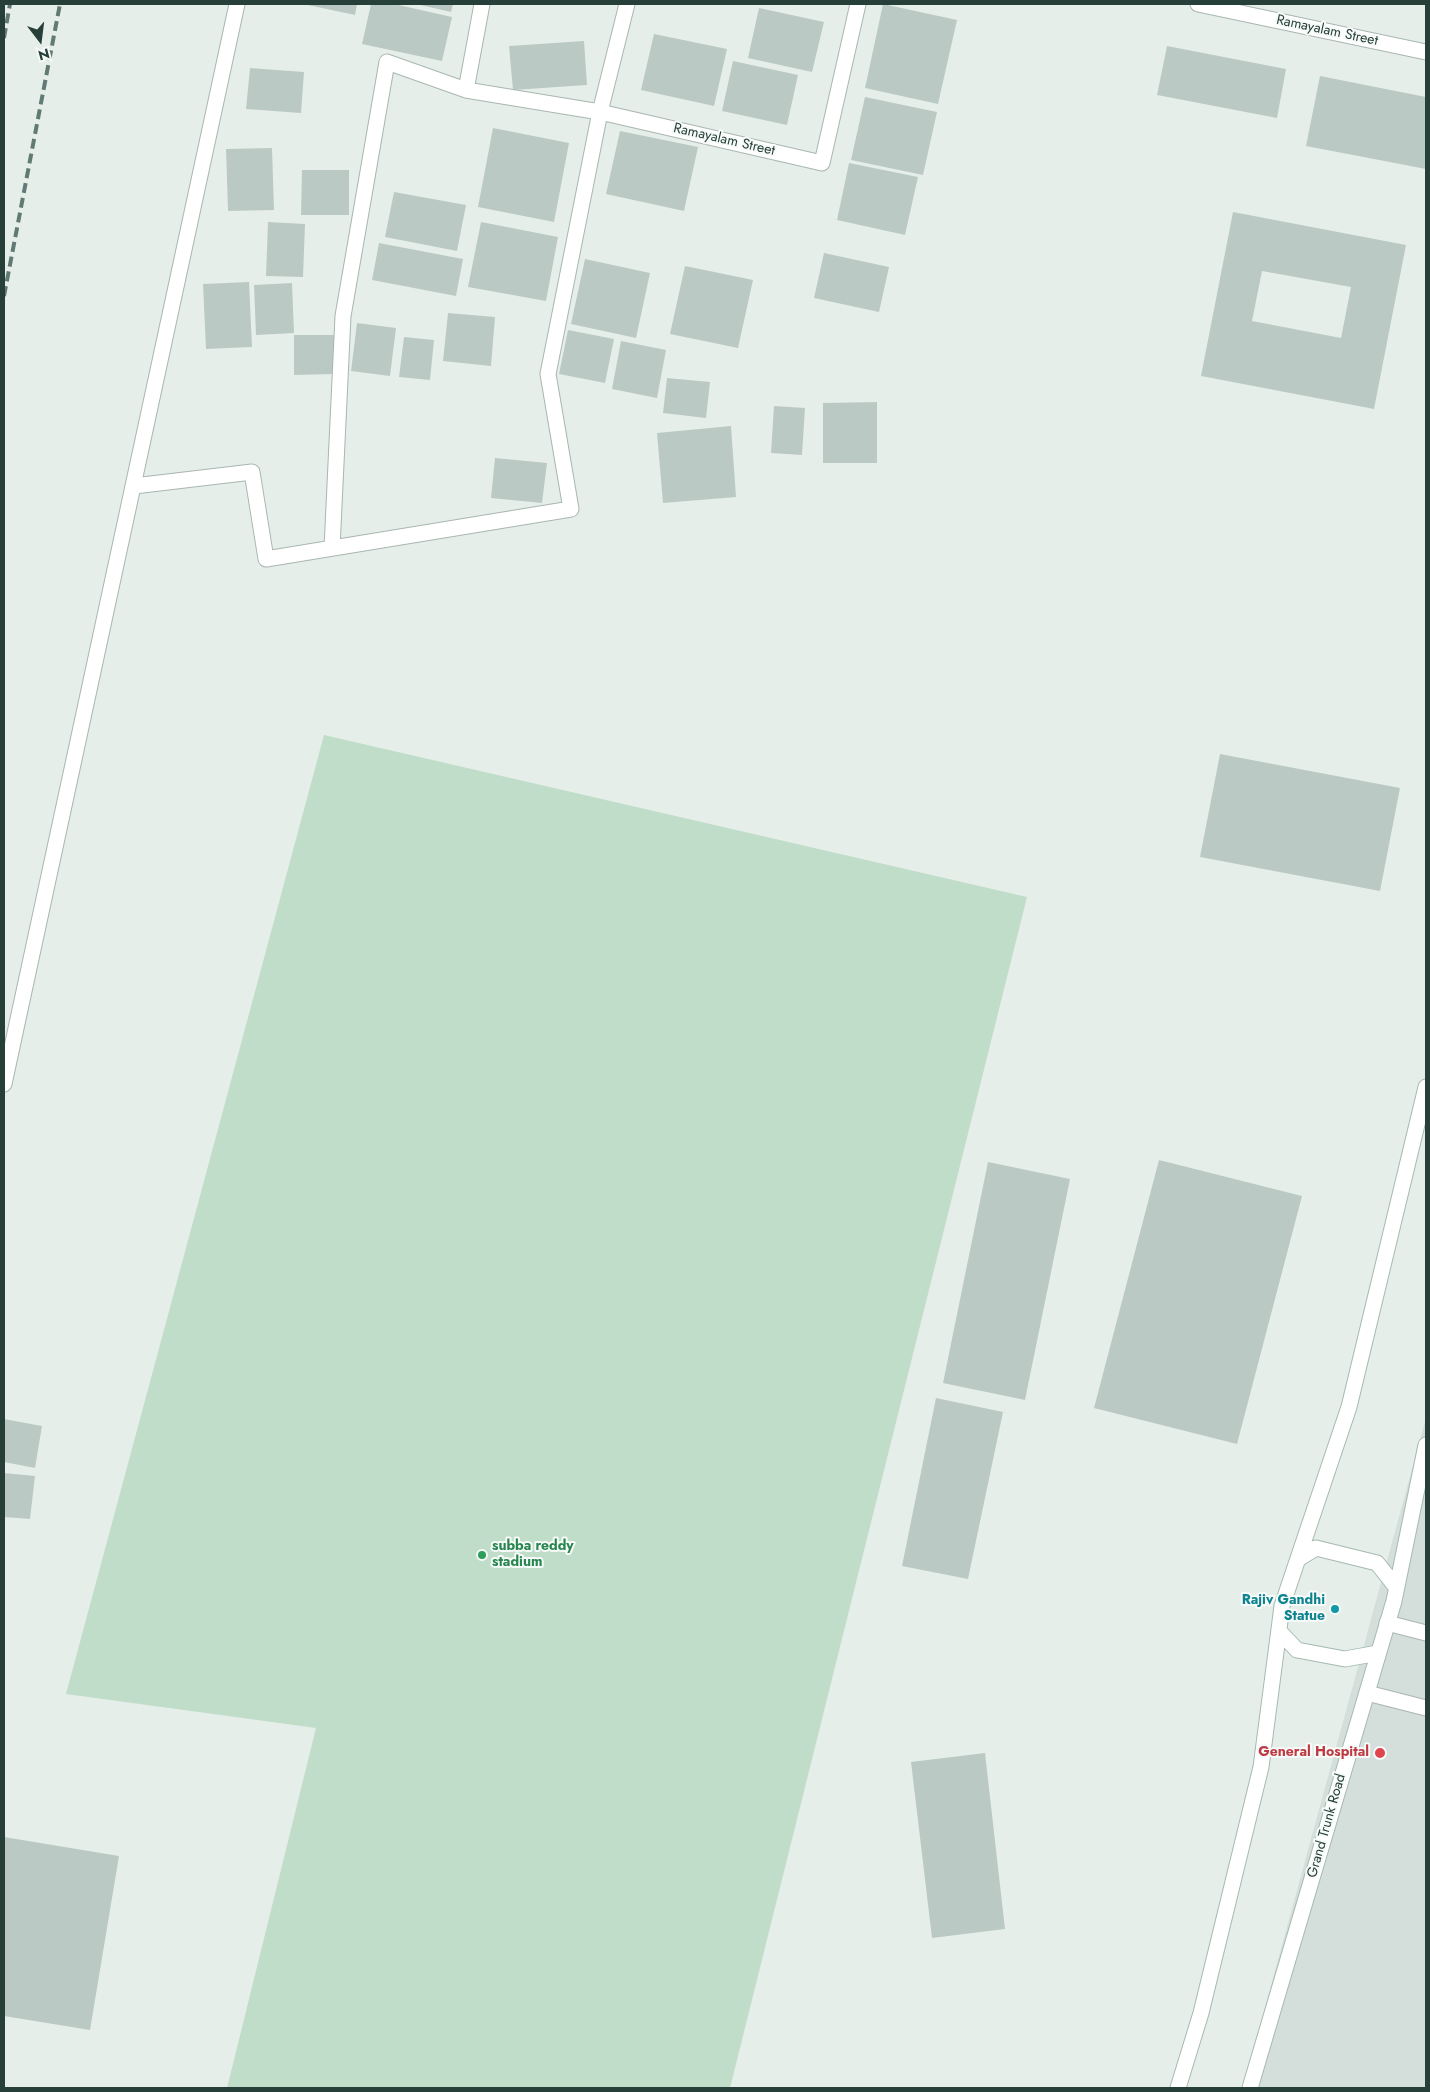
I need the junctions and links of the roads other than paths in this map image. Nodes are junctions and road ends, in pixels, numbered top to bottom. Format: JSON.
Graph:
{"nodes":[{"id":1,"x":237,"y":4,"type":"edge"},
{"id":2,"x":482,"y":4,"type":"edge"},
{"id":3,"x":628,"y":4,"type":"edge"},
{"id":4,"x":858,"y":4,"type":"edge"},
{"id":5,"x":1198,"y":4,"type":"edge"},
{"id":6,"x":1426,"y":52,"type":"edge"},
{"id":7,"x":466,"y":90,"type":"junction"},
{"id":8,"x":600,"y":112,"type":"junction"},
{"id":9,"x":134,"y":486,"type":"junction"},
{"id":10,"x":332,"y":548,"type":"junction"},
{"id":11,"x":4,"y":1084,"type":"edge"},
{"id":12,"x":1426,"y":1087,"type":"edge"},
{"id":13,"x":1426,"y":1445,"type":"edge"},
{"id":14,"x":1298,"y":1559,"type":"junction"},
{"id":15,"x":1396,"y":1588,"type":"junction"},
{"id":16,"x":1387,"y":1622,"type":"junction"},
{"id":17,"x":1279,"y":1631,"type":"junction"},
{"id":18,"x":1426,"y":1633,"type":"edge"},
{"id":19,"x":1378,"y":1653,"type":"junction"},
{"id":20,"x":1367,"y":1693,"type":"junction"},
{"id":21,"x":1426,"y":1708,"type":"edge"},
{"id":22,"x":1178,"y":2088,"type":"edge"},
{"id":23,"x":1250,"y":2088,"type":"edge"}],
"edges":[{"from":1,"to":9,"type":"street"},
{"from":2,"to":7,"type":"street"},
{"from":3,"to":8,"type":"street"},
{"from":4,"to":8,"type":"street","name":"Ramayalam Street"},
{"from":5,"to":6,"type":"street","name":"Ramayalam Street"},
{"from":7,"to":8,"type":"street","name":"Ramayalam Street"},
{"from":7,"to":10,"type":"street","name":"Ramayalam Street"},
{"from":8,"to":10,"type":"street"},
{"from":9,"to":10,"type":"street"},
{"from":9,"to":11,"type":"street"},
{"from":12,"to":14,"type":"street"},
{"from":13,"to":15,"type":"street","name":"Grand Trunk Road"},
{"from":14,"to":15,"type":"street"},
{"from":14,"to":17,"type":"street"},
{"from":15,"to":16,"type":"street","name":"Grand Trunk Road"},
{"from":16,"to":18,"type":"street"},
{"from":16,"to":19,"type":"street","name":"Grand Trunk Road"},
{"from":17,"to":19,"type":"street"},
{"from":17,"to":22,"type":"street"},
{"from":19,"to":20,"type":"street","name":"Grand Trunk Road"},
{"from":20,"to":21,"type":"street"},
{"from":20,"to":23,"type":"street","name":"Grand Trunk Road"}]}
